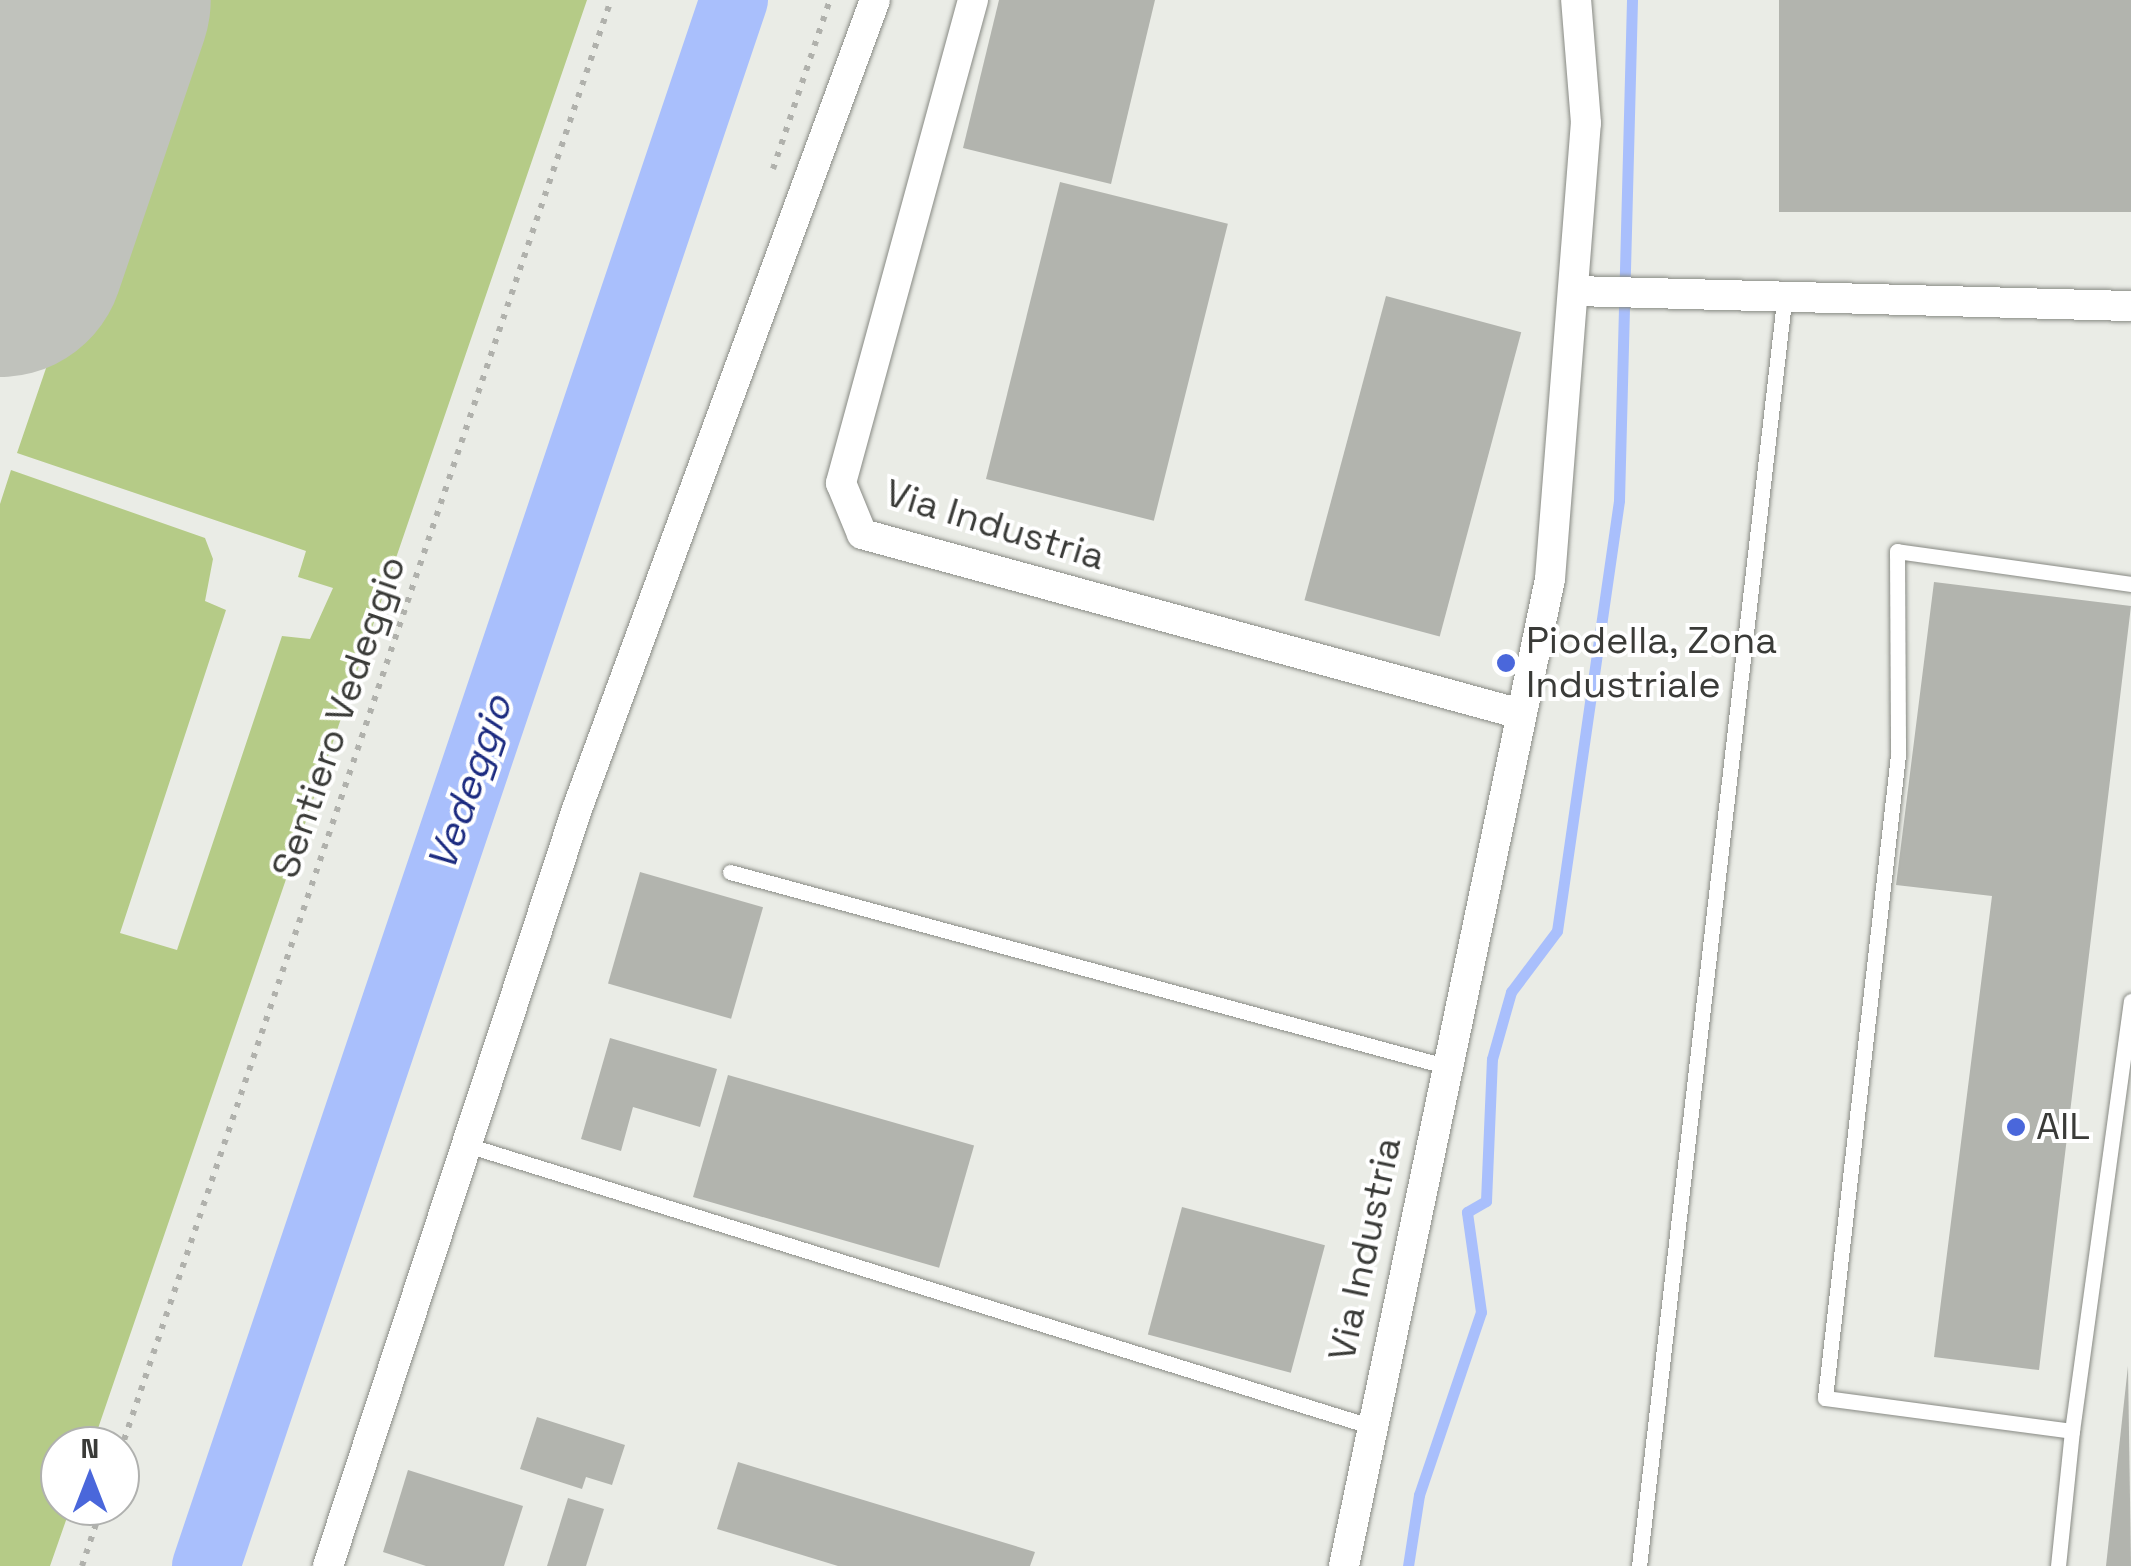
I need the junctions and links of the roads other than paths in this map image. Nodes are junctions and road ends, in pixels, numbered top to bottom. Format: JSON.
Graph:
{"nodes":[{"id":1,"x":875,"y":0,"type":"edge"},
{"id":2,"x":973,"y":0,"type":"edge"},
{"id":3,"x":1576,"y":0,"type":"edge"},
{"id":4,"x":1575,"y":292,"type":"junction"},
{"id":5,"x":1784,"y":301,"type":"junction"},
{"id":6,"x":2131,"y":306,"type":"edge"},
{"id":7,"x":2131,"y":584,"type":"edge"},
{"id":8,"x":1521,"y":714,"type":"junction"},
{"id":9,"x":730,"y":872,"type":"dead end"},
{"id":10,"x":2131,"y":1001,"type":"edge"},
{"id":11,"x":1445,"y":1066,"type":"junction"},
{"id":12,"x":2127,"y":1066,"type":"edge"},
{"id":13,"x":467,"y":1145,"type":"junction"},
{"id":14,"x":1370,"y":1426,"type":"junction"},
{"id":15,"x":2072,"y":1431,"type":"junction"},
{"id":16,"x":328,"y":1566,"type":"edge"},
{"id":17,"x":1344,"y":1566,"type":"edge"},
{"id":18,"x":1639,"y":1566,"type":"edge"},
{"id":19,"x":2058,"y":1566,"type":"edge"}],
"edges":[{"from":1,"to":13,"type":"street"},
{"from":2,"to":8,"type":"street","name":"Via Industria"},
{"from":3,"to":4,"type":"street","name":"Via Industria"},
{"from":4,"to":5,"type":"street"},
{"from":4,"to":8,"type":"street","name":"Via Industria"},
{"from":5,"to":6,"type":"street"},
{"from":5,"to":18,"type":"lane"},
{"from":7,"to":15,"type":"lane"},
{"from":8,"to":11,"type":"street","name":"Via Industria"},
{"from":9,"to":11,"type":"lane"},
{"from":10,"to":12,"type":"lane"},
{"from":11,"to":14,"type":"street","name":"Via Industria"},
{"from":12,"to":15,"type":"lane"},
{"from":13,"to":14,"type":"lane"},
{"from":13,"to":16,"type":"street"},
{"from":14,"to":17,"type":"street","name":"Via Industria"},
{"from":15,"to":19,"type":"lane"}]}
